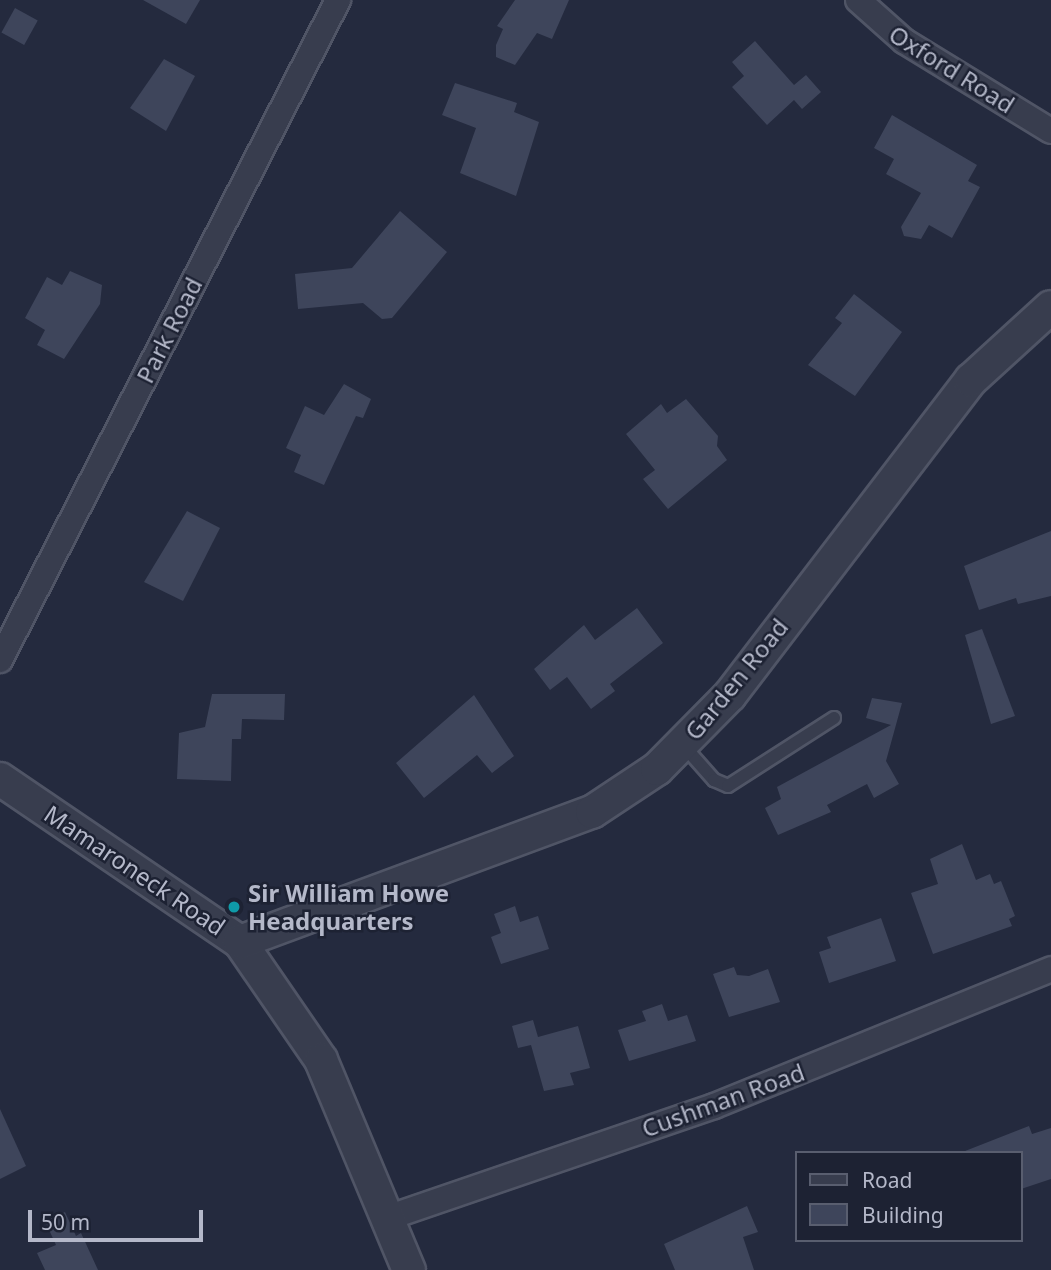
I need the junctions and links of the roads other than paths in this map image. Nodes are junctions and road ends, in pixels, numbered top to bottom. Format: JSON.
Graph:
{"nodes":[{"id":1,"x":338,"y":0,"type":"edge"},
{"id":2,"x":858,"y":0,"type":"edge"},
{"id":3,"x":1051,"y":131,"type":"edge"},
{"id":4,"x":1051,"y":307,"type":"edge"},
{"id":5,"x":0,"y":660,"type":"edge"},
{"id":6,"x":834,"y":718,"type":"dead end"},
{"id":7,"x":683,"y":745,"type":"junction"},
{"id":8,"x":0,"y":779,"type":"edge"},
{"id":9,"x":240,"y":942,"type":"junction"},
{"id":10,"x":1051,"y":969,"type":"edge"},
{"id":11,"x":390,"y":1217,"type":"junction"},
{"id":12,"x":409,"y":1270,"type":"edge"}],
"edges":[{"from":1,"to":5,"type":"street","name":"Park Road"},
{"from":2,"to":3,"type":"street","name":"Oxford Road"},
{"from":4,"to":7,"type":"street","name":"Garden Road"},
{"from":6,"to":7,"type":"lane"},
{"from":7,"to":9,"type":"street","name":"Garden Road"},
{"from":8,"to":9,"type":"street","name":"Mamaroneck Road"},
{"from":9,"to":11,"type":"street","name":"Mamaroneck Road"},
{"from":10,"to":11,"type":"street","name":"Cushman Road"},
{"from":11,"to":12,"type":"street","name":"Mamaroneck Road"}]}
